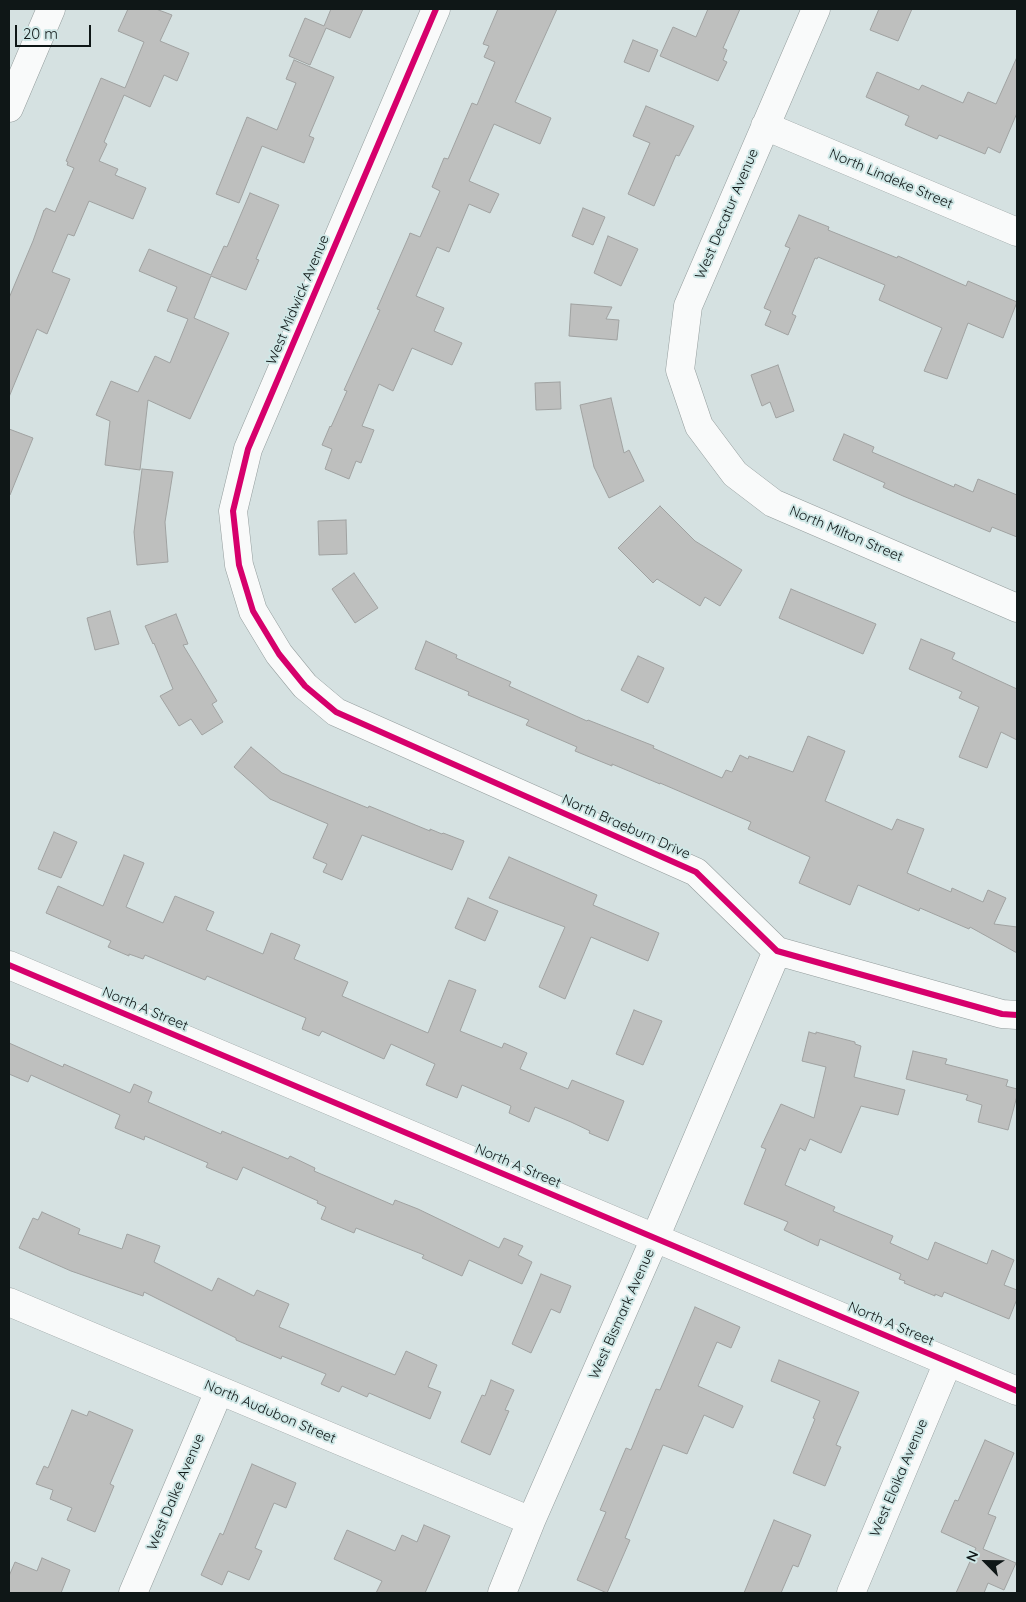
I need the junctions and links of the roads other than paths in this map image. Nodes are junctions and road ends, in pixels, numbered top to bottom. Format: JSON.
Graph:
{"nodes":[{"id":1,"x":51,"y":9,"type":"edge"},
{"id":2,"x":436,"y":9,"type":"edge"},
{"id":3,"x":816,"y":9,"type":"edge"},
{"id":4,"x":9,"y":108,"type":"edge"},
{"id":5,"x":765,"y":126,"type":"junction"},
{"id":6,"x":1017,"y":232,"type":"edge"},
{"id":7,"x":699,"y":426,"type":"joint"},
{"id":8,"x":1017,"y":608,"type":"edge"},
{"id":9,"x":253,"y":611,"type":"joint"},
{"id":10,"x":777,"y":951,"type":"junction"},
{"id":11,"x":9,"y":965,"type":"edge"},
{"id":12,"x":1017,"y":1015,"type":"edge"},
{"id":13,"x":655,"y":1238,"type":"junction"},
{"id":14,"x":9,"y":1302,"type":"edge"},
{"id":15,"x":948,"y":1362,"type":"junction"},
{"id":16,"x":219,"y":1391,"type":"junction"},
{"id":17,"x":1017,"y":1391,"type":"edge"},
{"id":18,"x":531,"y":1521,"type":"junction"},
{"id":19,"x":133,"y":1593,"type":"edge"},
{"id":20,"x":502,"y":1593,"type":"edge"},
{"id":21,"x":851,"y":1593,"type":"edge"}],
"edges":[{"from":1,"to":4,"type":"street"},
{"from":2,"to":9,"type":"street","name":"West Midwick Avenue"},
{"from":3,"to":5,"type":"street","name":"West Decatur Avenue"},
{"from":5,"to":6,"type":"street","name":"North Lindeke Street"},
{"from":5,"to":7,"type":"street","name":"West Decatur Avenue"},
{"from":7,"to":8,"type":"street","name":"North Milton Street"},
{"from":9,"to":10,"type":"street","name":"North Braeburn Drive"},
{"from":10,"to":12,"type":"street","name":"North Braeburn Drive"},
{"from":10,"to":13,"type":"street","name":"West Bismark Avenue"},
{"from":11,"to":13,"type":"street","name":"North A Street"},
{"from":13,"to":15,"type":"street","name":"North A Street"},
{"from":13,"to":18,"type":"street","name":"West Bismark Avenue"},
{"from":14,"to":16,"type":"street","name":"North Audubon Street"},
{"from":15,"to":17,"type":"street","name":"North A Street"},
{"from":15,"to":21,"type":"street","name":"West Eloika Avenue"},
{"from":16,"to":18,"type":"street","name":"North Audubon Street"},
{"from":16,"to":19,"type":"street","name":"West Dalke Avenue"},
{"from":18,"to":20,"type":"street","name":"West Bismark Avenue"}]}
